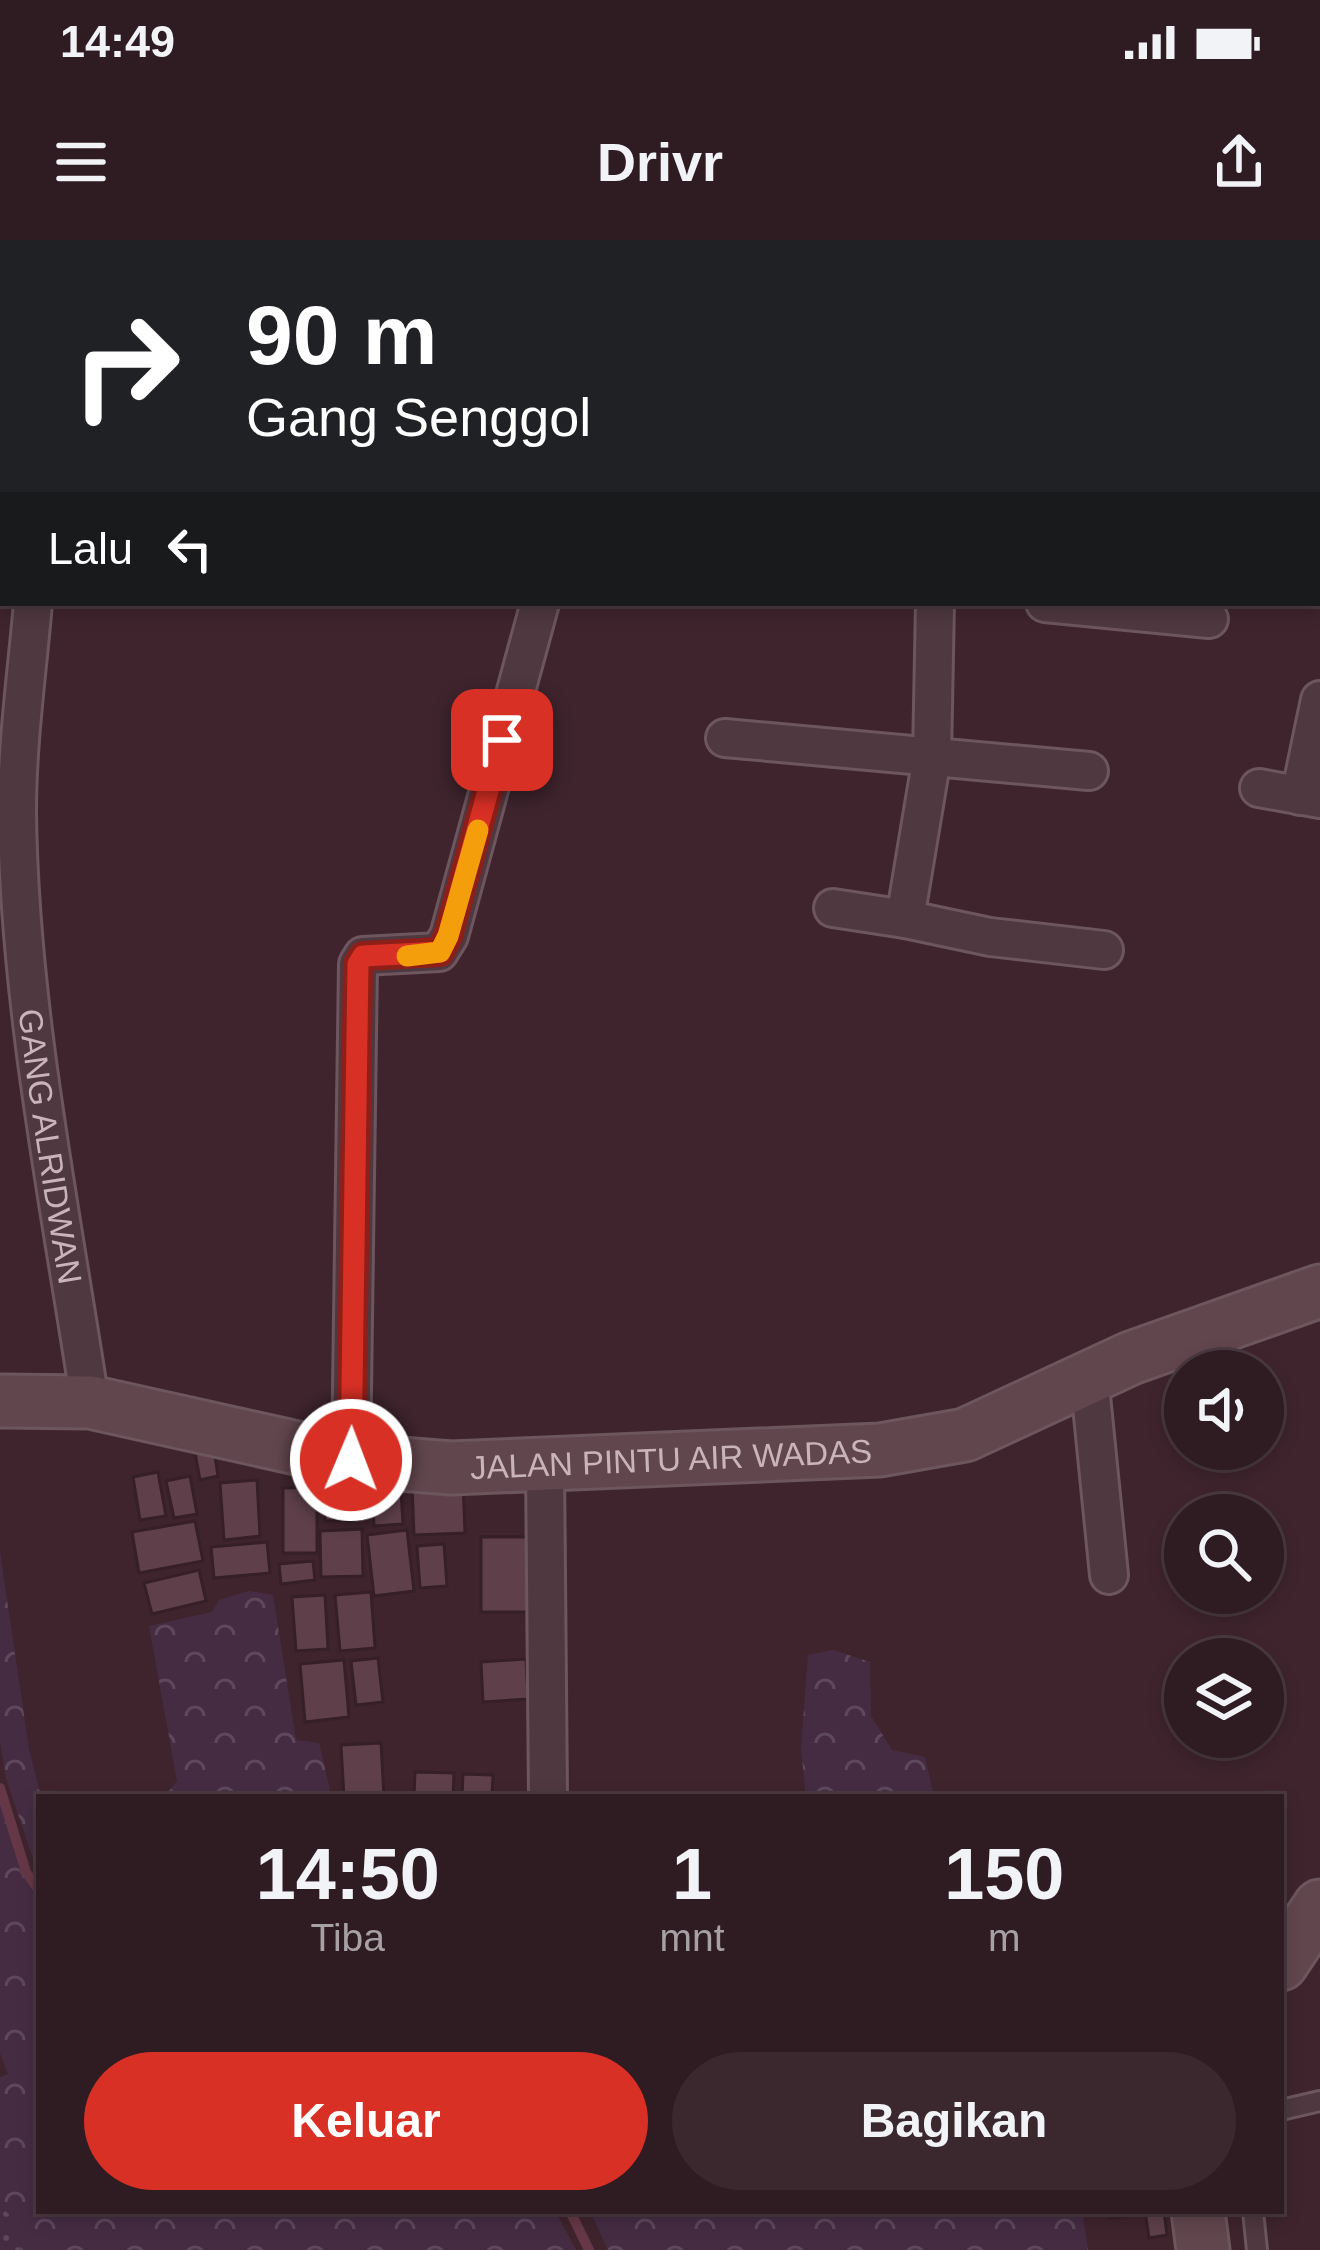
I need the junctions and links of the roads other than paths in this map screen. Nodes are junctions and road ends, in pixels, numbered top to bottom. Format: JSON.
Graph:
{"nodes":[{"id":1,"x":33,"y":606,"type":"edge"},
{"id":2,"x":539,"y":606,"type":"edge"},
{"id":3,"x":935,"y":606,"type":"edge"},
{"id":4,"x":1074,"y":606,"type":"edge"},
{"id":5,"x":1209,"y":620,"type":"dead end"},
{"id":6,"x":1320,"y":700,"type":"edge"},
{"id":7,"x":725,"y":738,"type":"dead end"},
{"id":8,"x":1316,"y":749,"type":"edge"},
{"id":9,"x":932,"y":757,"type":"junction"},
{"id":10,"x":1089,"y":771,"type":"dead end"},
{"id":11,"x":1259,"y":788,"type":"dead end"},
{"id":12,"x":1310,"y":797,"type":"edge"},
{"id":13,"x":833,"y":908,"type":"dead end"},
{"id":14,"x":905,"y":919,"type":"junction"},
{"id":15,"x":1104,"y":950,"type":"dead end"},
{"id":16,"x":1320,"y":1291,"type":"edge"},
{"id":17,"x":1089,"y":1376,"type":"junction"},
{"id":18,"x":0,"y":1401,"type":"edge"},
{"id":19,"x":90,"y":1402,"type":"junction"},
{"id":20,"x":351,"y":1460,"type":"junction"},
{"id":21,"x":545,"y":1465,"type":"junction"},
{"id":22,"x":1109,"y":1575,"type":"dead end"},
{"id":23,"x":548,"y":1794,"type":"edge"},
{"id":24,"x":1320,"y":1906,"type":"edge"},
{"id":25,"x":1284,"y":1960,"type":"edge"},
{"id":26,"x":1320,"y":2101,"type":"edge"},
{"id":27,"x":1284,"y":2109,"type":"edge"},
{"id":28,"x":1198,"y":2214,"type":"edge"},
{"id":29,"x":1253,"y":2214,"type":"edge"},
{"id":30,"x":1203,"y":2250,"type":"edge"},
{"id":31,"x":1257,"y":2250,"type":"edge"}],
"edges":[{"from":1,"to":19,"type":"street","name":"GANG ALRIDWAN"},
{"from":2,"to":20,"type":"street"},
{"from":3,"to":9,"type":"street"},
{"from":4,"to":5,"type":"street"},
{"from":6,"to":8,"type":"street"},
{"from":7,"to":9,"type":"street"},
{"from":8,"to":12,"type":"street"},
{"from":9,"to":10,"type":"street"},
{"from":9,"to":14,"type":"street"},
{"from":11,"to":12,"type":"street"},
{"from":13,"to":14,"type":"street"},
{"from":14,"to":15,"type":"street"},
{"from":16,"to":17,"type":"main road","name":"JALAN PINTU AIR WADAS"},
{"from":17,"to":21,"type":"main road","name":"JALAN PINTU AIR WADAS"},
{"from":17,"to":22,"type":"street"},
{"from":18,"to":19,"type":"main road","name":"JALAN PINTU AIR WADAS"},
{"from":19,"to":20,"type":"main road","name":"JALAN PINTU AIR WADAS"},
{"from":20,"to":21,"type":"main road","name":"JALAN PINTU AIR WADAS"},
{"from":21,"to":23,"type":"street"},
{"from":24,"to":25,"type":"main road"},
{"from":26,"to":27,"type":"lane"},
{"from":28,"to":30,"type":"main road"},
{"from":29,"to":31,"type":"lane"}]}
